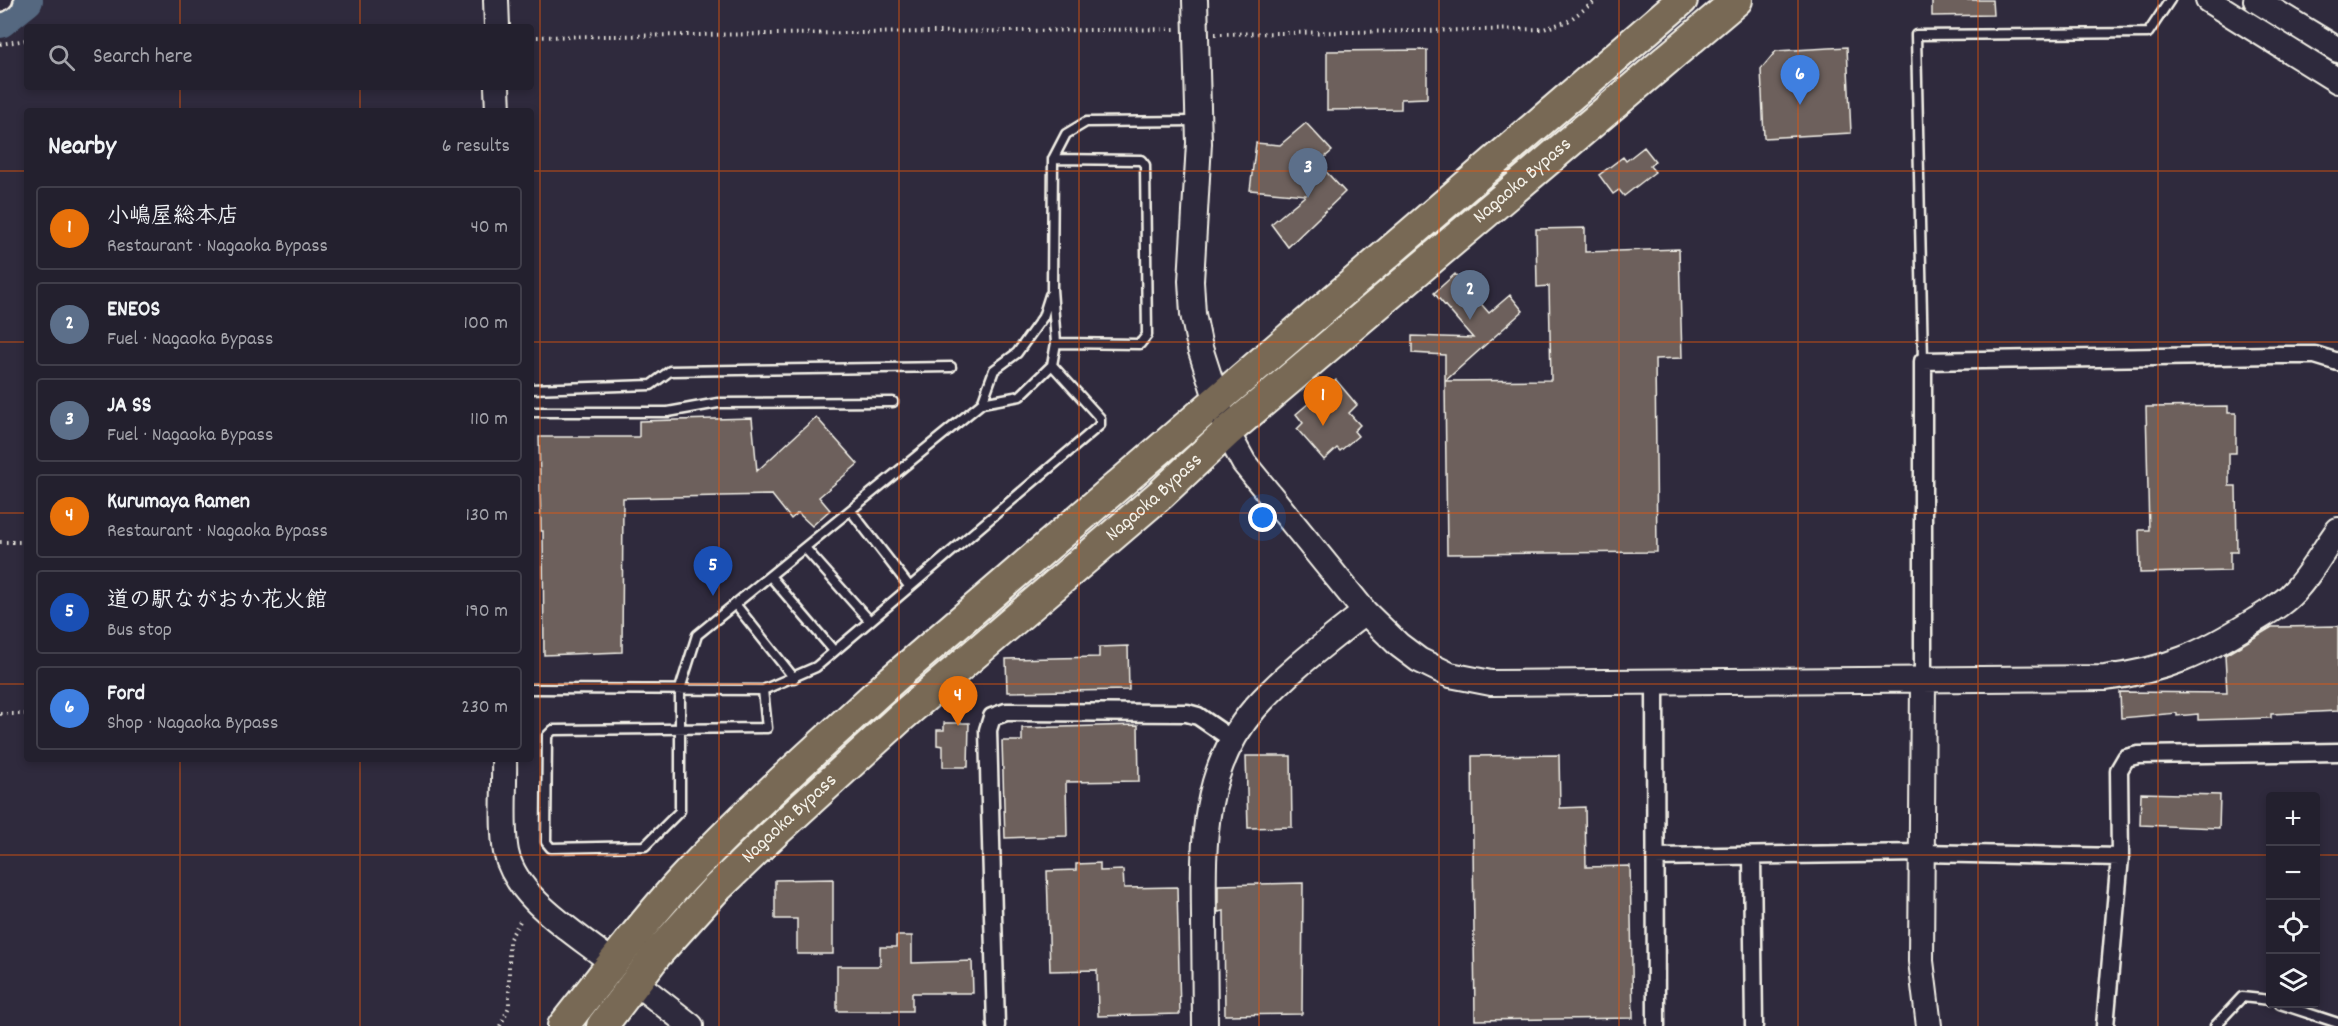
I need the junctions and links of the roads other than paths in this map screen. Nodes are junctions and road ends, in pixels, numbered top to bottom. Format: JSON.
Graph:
{"nodes":[{"id":1,"x":4,"y":0,"type":"edge"},
{"id":2,"x":496,"y":0,"type":"edge"},
{"id":3,"x":1195,"y":0,"type":"edge"},
{"id":4,"x":1682,"y":0,"type":"edge"},
{"id":5,"x":1737,"y":0,"type":"edge"},
{"id":6,"x":2170,"y":0,"type":"edge"},
{"id":7,"x":2208,"y":0,"type":"edge"},
{"id":8,"x":2256,"y":0,"type":"edge"},
{"id":9,"x":0,"y":3,"type":"edge"},
{"id":10,"x":497,"y":24,"type":"edge"},
{"id":11,"x":2338,"y":50,"type":"edge"},
{"id":12,"x":2338,"y":81,"type":"edge"},
{"id":13,"x":497,"y":90,"type":"edge"},
{"id":14,"x":498,"y":108,"type":"edge"},
{"id":15,"x":1198,"y":121,"type":"junction"},
{"id":16,"x":1053,"y":159,"type":"junction"},
{"id":17,"x":1052,"y":289,"type":"junction"},
{"id":18,"x":1056,"y":343,"type":"junction"},
{"id":19,"x":1923,"y":361,"type":"junction"},
{"id":20,"x":2338,"y":362,"type":"edge"},
{"id":21,"x":1052,"y":364,"type":"junction"},
{"id":22,"x":951,"y":367,"type":"dead end"},
{"id":23,"x":534,"y":389,"type":"edge"},
{"id":24,"x":893,"y":402,"type":"dead end"},
{"id":25,"x":1217,"y":402,"type":"junction"},
{"id":26,"x":982,"y":403,"type":"junction"},
{"id":27,"x":534,"y":412,"type":"edge"},
{"id":28,"x":1227,"y":432,"type":"junction"},
{"id":29,"x":851,"y":511,"type":"junction"},
{"id":30,"x":2338,"y":530,"type":"edge"},
{"id":31,"x":805,"y":548,"type":"junction"},
{"id":32,"x":770,"y":576,"type":"junction"},
{"id":33,"x":909,"y":586,"type":"junction"},
{"id":34,"x":735,"y":604,"type":"junction"},
{"id":35,"x":1365,"y":612,"type":"junction"},
{"id":36,"x":869,"y":620,"type":"junction"},
{"id":37,"x":834,"y":651,"type":"junction"},
{"id":38,"x":794,"y":678,"type":"junction"},
{"id":39,"x":1923,"y":680,"type":"junction"},
{"id":40,"x":1655,"y":682,"type":"junction"},
{"id":41,"x":534,"y":689,"type":"edge"},
{"id":42,"x":680,"y":689,"type":"junction"},
{"id":43,"x":763,"y":690,"type":"junction"},
{"id":44,"x":680,"y":728,"type":"junction"},
{"id":45,"x":1233,"y":740,"type":"junction"},
{"id":46,"x":2338,"y":752,"type":"edge"},
{"id":47,"x":504,"y":762,"type":"edge"},
{"id":48,"x":1922,"y":853,"type":"junction"},
{"id":49,"x":1752,"y":856,"type":"junction"},
{"id":50,"x":1655,"y":857,"type":"junction"},
{"id":51,"x":2120,"y":857,"type":"junction"},
{"id":52,"x":624,"y":972,"type":"junction"},
{"id":53,"x":2266,"y":999,"type":"edge"},
{"id":54,"x":2292,"y":1008,"type":"edge"},
{"id":55,"x":2338,"y":1023,"type":"edge"},
{"id":56,"x":563,"y":1026,"type":"edge"},
{"id":57,"x":602,"y":1026,"type":"edge"},
{"id":58,"x":691,"y":1026,"type":"edge"},
{"id":59,"x":996,"y":1026,"type":"edge"},
{"id":60,"x":1205,"y":1026,"type":"edge"},
{"id":61,"x":1656,"y":1026,"type":"edge"},
{"id":62,"x":1754,"y":1026,"type":"edge"},
{"id":63,"x":1929,"y":1026,"type":"edge"},
{"id":64,"x":2105,"y":1026,"type":"edge"},
{"id":65,"x":2215,"y":1026,"type":"edge"}],
"edges":[{"from":1,"to":9,"type":"street"},
{"from":2,"to":10,"type":"street"},
{"from":3,"to":15,"type":"street"},
{"from":4,"to":25,"type":"highway","name":"Nagaoka Bypass"},
{"from":5,"to":28,"type":"highway","name":"Nagaoka Bypass"},
{"from":6,"to":19,"type":"lane"},
{"from":7,"to":12,"type":"street"},
{"from":8,"to":11,"type":"street"},
{"from":13,"to":14,"type":"street"},
{"from":15,"to":16,"type":"lane"},
{"from":15,"to":25,"type":"street"},
{"from":16,"to":17,"type":"lane"},
{"from":16,"to":18,"type":"lane"},
{"from":17,"to":18,"type":"lane"},
{"from":17,"to":26,"type":"lane"},
{"from":18,"to":21,"type":"lane"},
{"from":19,"to":20,"type":"street"},
{"from":19,"to":39,"type":"street"},
{"from":21,"to":26,"type":"lane"},
{"from":21,"to":33,"type":"lane"},
{"from":22,"to":23,"type":"lane"},
{"from":24,"to":27,"type":"lane"},
{"from":25,"to":28,"type":"street"},
{"from":25,"to":52,"type":"highway","name":"Nagaoka Bypass"},
{"from":26,"to":29,"type":"lane"},
{"from":28,"to":35,"type":"street"},
{"from":28,"to":52,"type":"highway","name":"Nagaoka Bypass"},
{"from":29,"to":31,"type":"lane"},
{"from":29,"to":33,"type":"lane"},
{"from":30,"to":39,"type":"street"},
{"from":31,"to":32,"type":"lane"},
{"from":31,"to":36,"type":"lane"},
{"from":32,"to":34,"type":"lane"},
{"from":32,"to":37,"type":"lane"},
{"from":33,"to":36,"type":"lane"},
{"from":34,"to":38,"type":"lane"},
{"from":34,"to":42,"type":"lane"},
{"from":35,"to":40,"type":"street"},
{"from":35,"to":45,"type":"street"},
{"from":36,"to":37,"type":"lane"},
{"from":37,"to":38,"type":"lane"},
{"from":38,"to":43,"type":"lane"},
{"from":39,"to":40,"type":"street"},
{"from":39,"to":48,"type":"street"},
{"from":40,"to":50,"type":"street"},
{"from":41,"to":42,"type":"lane"},
{"from":42,"to":43,"type":"lane"},
{"from":42,"to":44,"type":"lane"},
{"from":43,"to":44,"type":"lane"},
{"from":44,"to":44,"type":"lane"},
{"from":45,"to":59,"type":"street"},
{"from":45,"to":60,"type":"street"},
{"from":46,"to":51,"type":"street"},
{"from":47,"to":52,"type":"street"},
{"from":48,"to":49,"type":"street"},
{"from":48,"to":51,"type":"street"},
{"from":48,"to":63,"type":"street"},
{"from":49,"to":50,"type":"street"},
{"from":49,"to":62,"type":"street"},
{"from":50,"to":61,"type":"street"},
{"from":51,"to":64,"type":"street"},
{"from":52,"to":56,"type":"highway","name":"Nagaoka Bypass"},
{"from":52,"to":57,"type":"highway","name":"Nagaoka Bypass"},
{"from":52,"to":58,"type":"street"},
{"from":53,"to":65,"type":"lane"},
{"from":54,"to":55,"type":"lane"}]}
